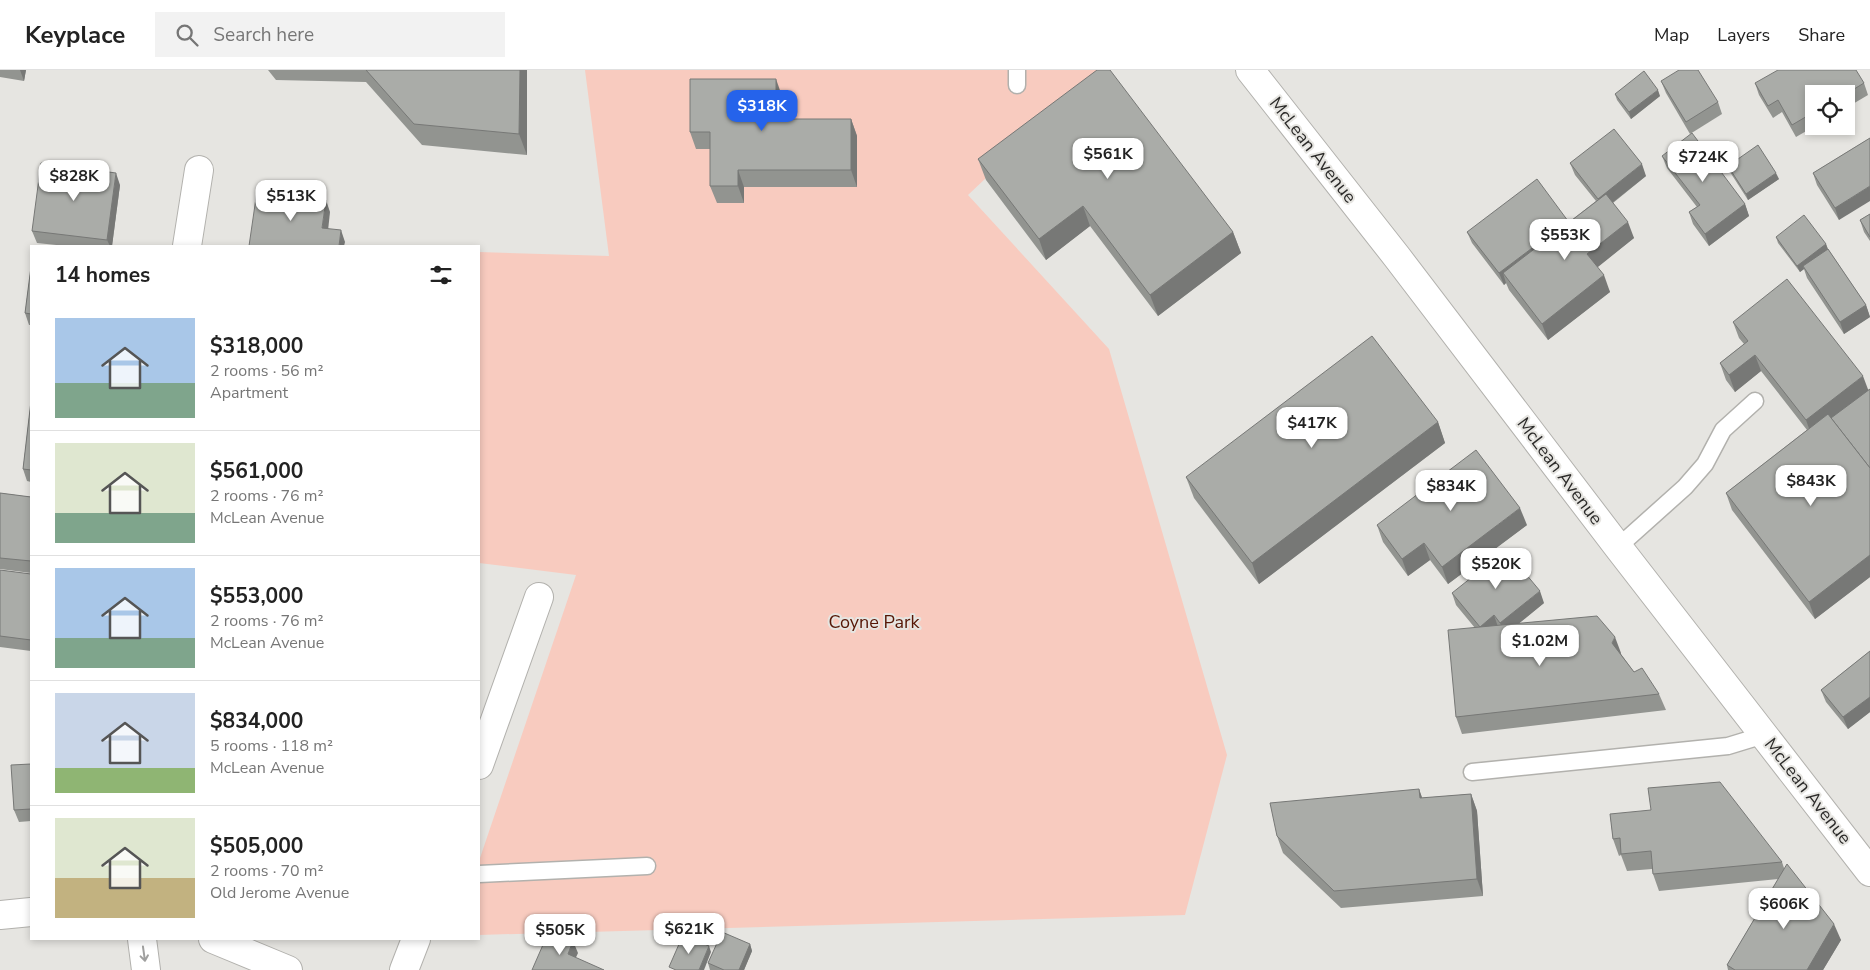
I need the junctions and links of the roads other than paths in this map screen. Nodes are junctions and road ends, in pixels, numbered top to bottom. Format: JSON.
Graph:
{"nodes":[{"id":1,"x":1250,"y":70,"type":"edge"},
{"id":2,"x":199,"y":170,"type":"dead end"},
{"id":3,"x":187,"y":245,"type":"edge"},
{"id":4,"x":1756,"y":401,"type":"dead end"},
{"id":5,"x":1618,"y":547,"type":"junction"},
{"id":6,"x":539,"y":597,"type":"dead end"},
{"id":7,"x":1764,"y":735,"type":"junction"},
{"id":8,"x":480,"y":763,"type":"edge"},
{"id":9,"x":1472,"y":772,"type":"dead end"},
{"id":10,"x":647,"y":866,"type":"dead end"},
{"id":11,"x":1870,"y":872,"type":"edge"},
{"id":12,"x":480,"y":874,"type":"edge"},
{"id":13,"x":30,"y":912,"type":"edge"},
{"id":14,"x":0,"y":915,"type":"edge"},
{"id":15,"x":142,"y":940,"type":"edge"},
{"id":16,"x":215,"y":940,"type":"edge"},
{"id":17,"x":416,"y":940,"type":"edge"},
{"id":18,"x":146,"y":970,"type":"edge"},
{"id":19,"x":288,"y":970,"type":"edge"},
{"id":20,"x":404,"y":970,"type":"edge"}],
"edges":[{"from":1,"to":5,"type":"street","name":"McLean Avenue"},
{"from":2,"to":3,"type":"street"},
{"from":4,"to":5,"type":"lane"},
{"from":5,"to":7,"type":"street","name":"McLean Avenue"},
{"from":6,"to":8,"type":"street"},
{"from":7,"to":9,"type":"lane"},
{"from":7,"to":11,"type":"street","name":"McLean Avenue"},
{"from":10,"to":12,"type":"lane"},
{"from":13,"to":14,"type":"street"},
{"from":15,"to":18,"type":"street","one_way":true},
{"from":16,"to":19,"type":"street"},
{"from":17,"to":20,"type":"street"}]}
